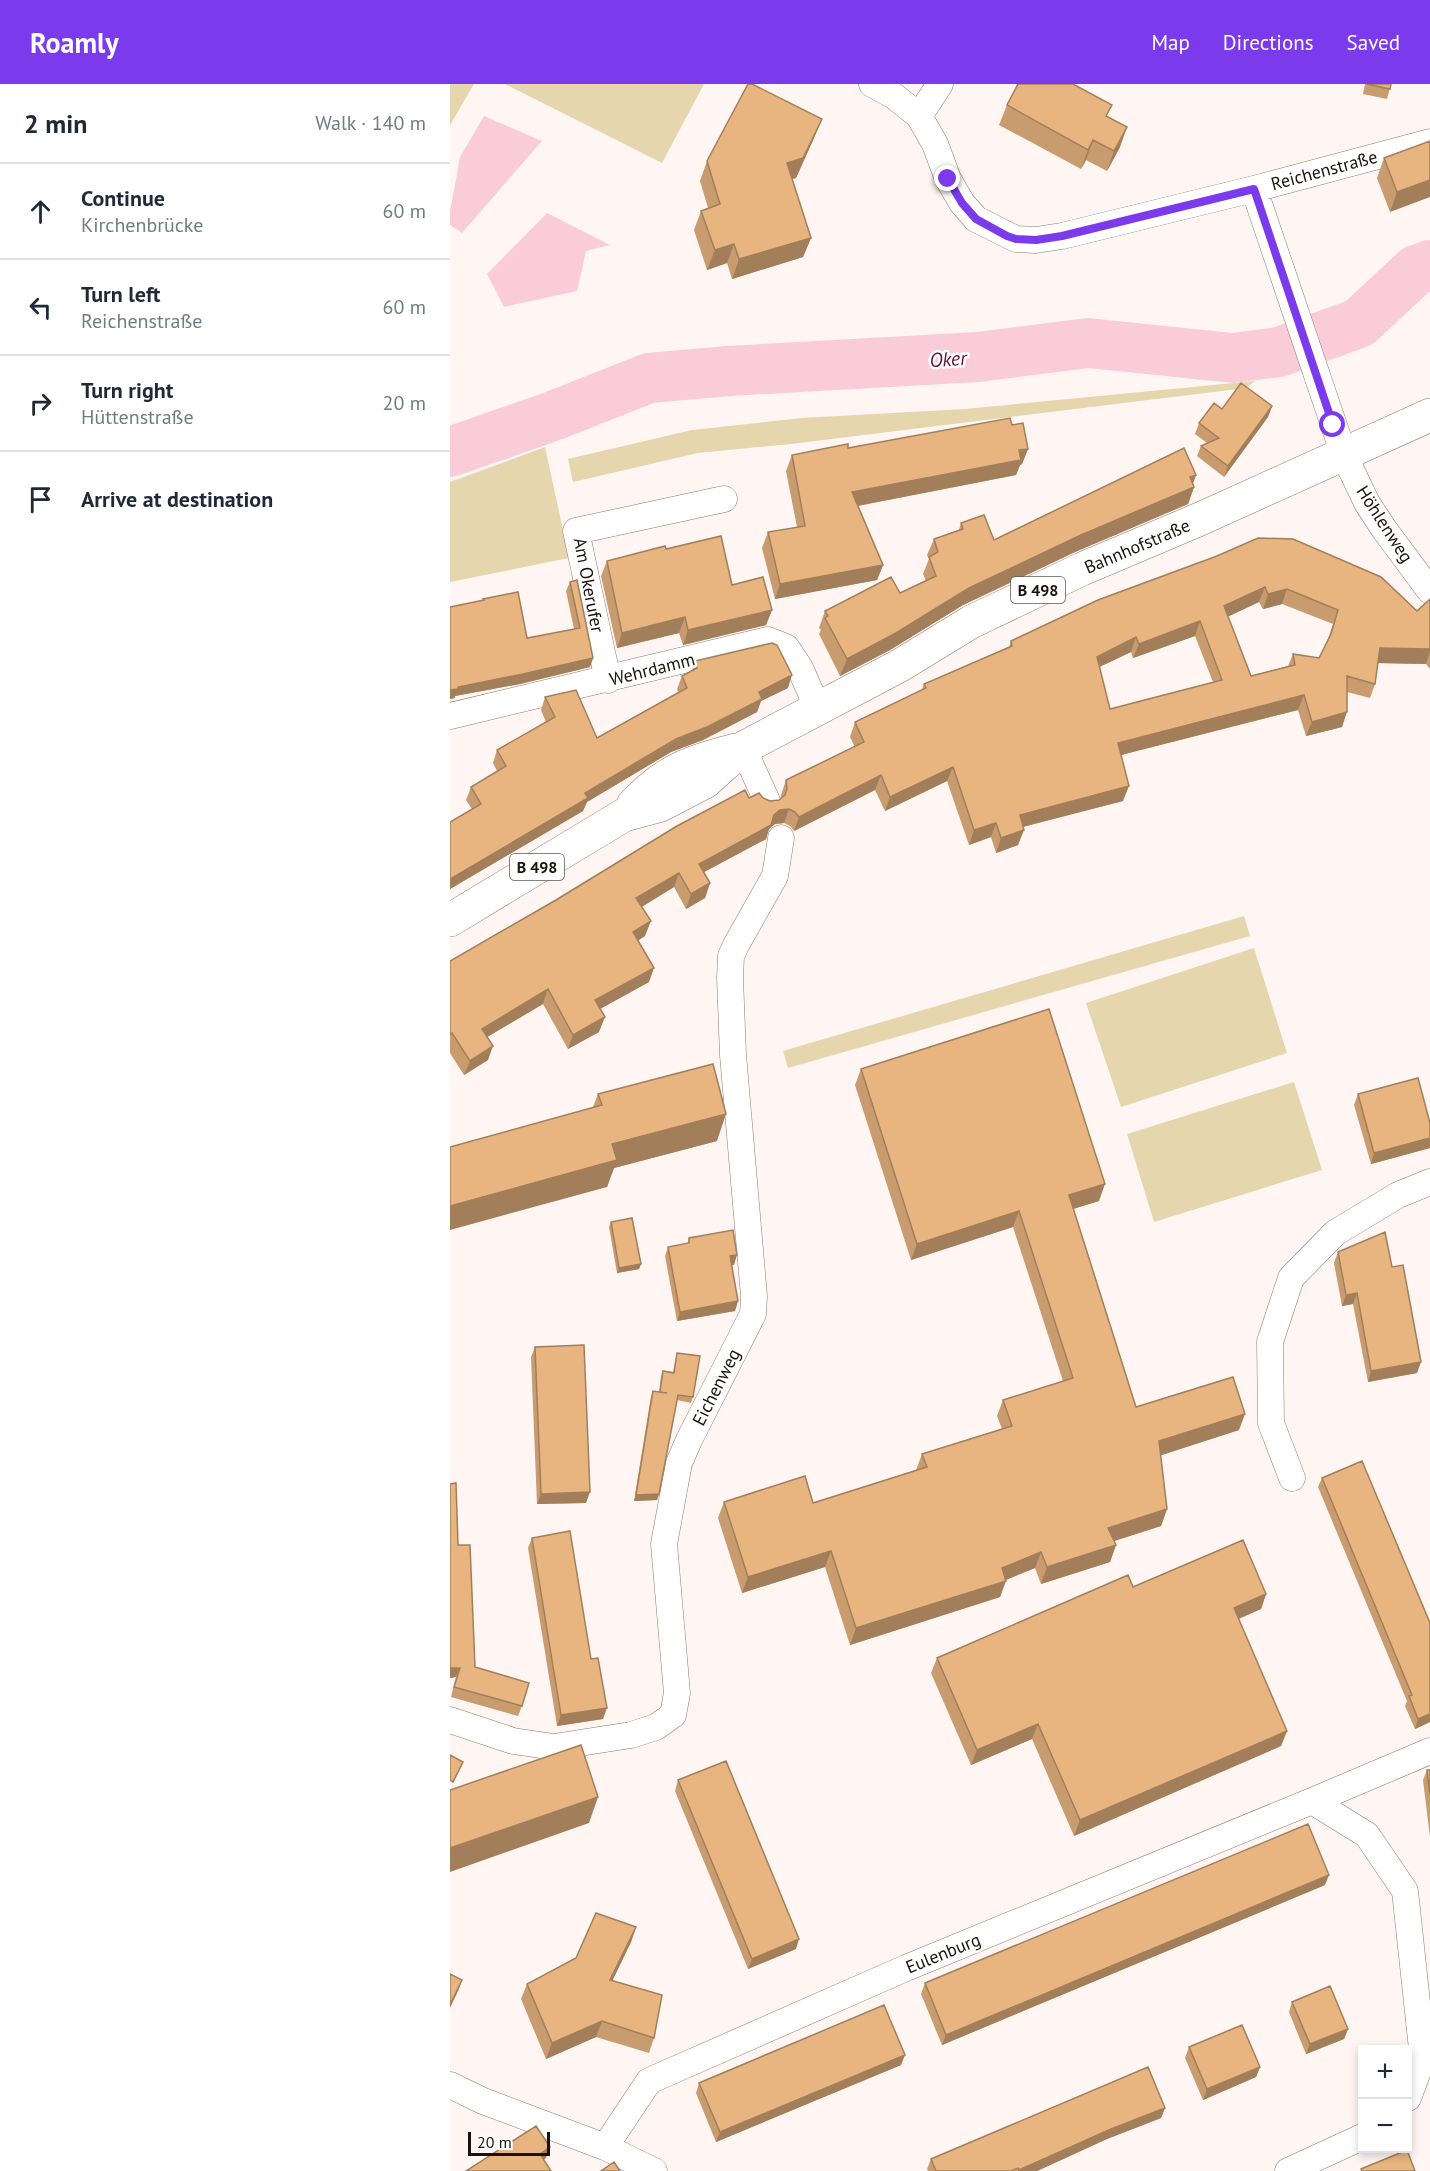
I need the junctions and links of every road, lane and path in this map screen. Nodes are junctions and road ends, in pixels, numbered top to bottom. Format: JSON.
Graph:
{"nodes":[{"id":1,"x":872,"y":84,"type":"edge"},
{"id":2,"x":939,"y":84,"type":"edge"},
{"id":3,"x":919,"y":116,"type":"junction"},
{"id":4,"x":1430,"y":142,"type":"edge"},
{"id":5,"x":1254,"y":189,"type":"junction"},
{"id":6,"x":1430,"y":415,"type":"edge"},
{"id":7,"x":1344,"y":454,"type":"junction"},
{"id":8,"x":724,"y":499,"type":"dead end"},
{"id":9,"x":1430,"y":591,"type":"edge"},
{"id":10,"x":608,"y":680,"type":"junction"},
{"id":11,"x":817,"y":707,"type":"junction"},
{"id":12,"x":450,"y":717,"type":"edge"},
{"id":13,"x":743,"y":748,"type":"junction"},
{"id":14,"x":767,"y":801,"type":"edge"},
{"id":15,"x":781,"y":838,"type":"dead end"},
{"id":16,"x":450,"y":920,"type":"edge"},
{"id":17,"x":1430,"y":1182,"type":"edge"},
{"id":18,"x":1292,"y":1478,"type":"dead end"},
{"id":19,"x":450,"y":1720,"type":"edge"},
{"id":20,"x":1430,"y":1750,"type":"edge"},
{"id":21,"x":1312,"y":1801,"type":"junction"},
{"id":22,"x":450,"y":2085,"type":"edge"},
{"id":23,"x":1412,"y":2086,"type":"edge"},
{"id":24,"x":1358,"y":2139,"type":"edge"},
{"id":25,"x":605,"y":2147,"type":"junction"},
{"id":26,"x":654,"y":2171,"type":"edge"},
{"id":27,"x":1288,"y":2171,"type":"edge"}],
"edges":[{"from":1,"to":3,"type":"street"},
{"from":2,"to":3,"type":"street"},
{"from":3,"to":5,"type":"street","name":"Reichenstraße"},
{"from":4,"to":5,"type":"street","name":"Reichenstraße"},
{"from":5,"to":7,"type":"street","name":"Höhlenweg"},
{"from":6,"to":7,"type":"main road","number":"B 498"},
{"from":7,"to":9,"type":"street","name":"Höhlenweg"},
{"from":7,"to":11,"type":"main road","name":"Bahnhofstraße","number":"B 498"},
{"from":8,"to":10,"type":"street","name":"Am Okerufer"},
{"from":10,"to":11,"type":"street","name":"Wehrdamm"},
{"from":10,"to":12,"type":"street","name":"Wehrdamm"},
{"from":11,"to":13,"type":"main road","name":"Bahnhofstraße","number":"B 498"},
{"from":13,"to":14,"type":"street"},
{"from":13,"to":16,"type":"main road","name":"Bahnhofstraße","number":"B 498"},
{"from":15,"to":19,"type":"street","name":"Eichenweg"},
{"from":17,"to":18,"type":"street"},
{"from":20,"to":21,"type":"street","name":"Eulenburg"},
{"from":21,"to":23,"type":"street"},
{"from":21,"to":25,"type":"street","name":"Eulenburg"},
{"from":22,"to":25,"type":"street"},
{"from":24,"to":27,"type":"street"},
{"from":25,"to":26,"type":"street"}]}
